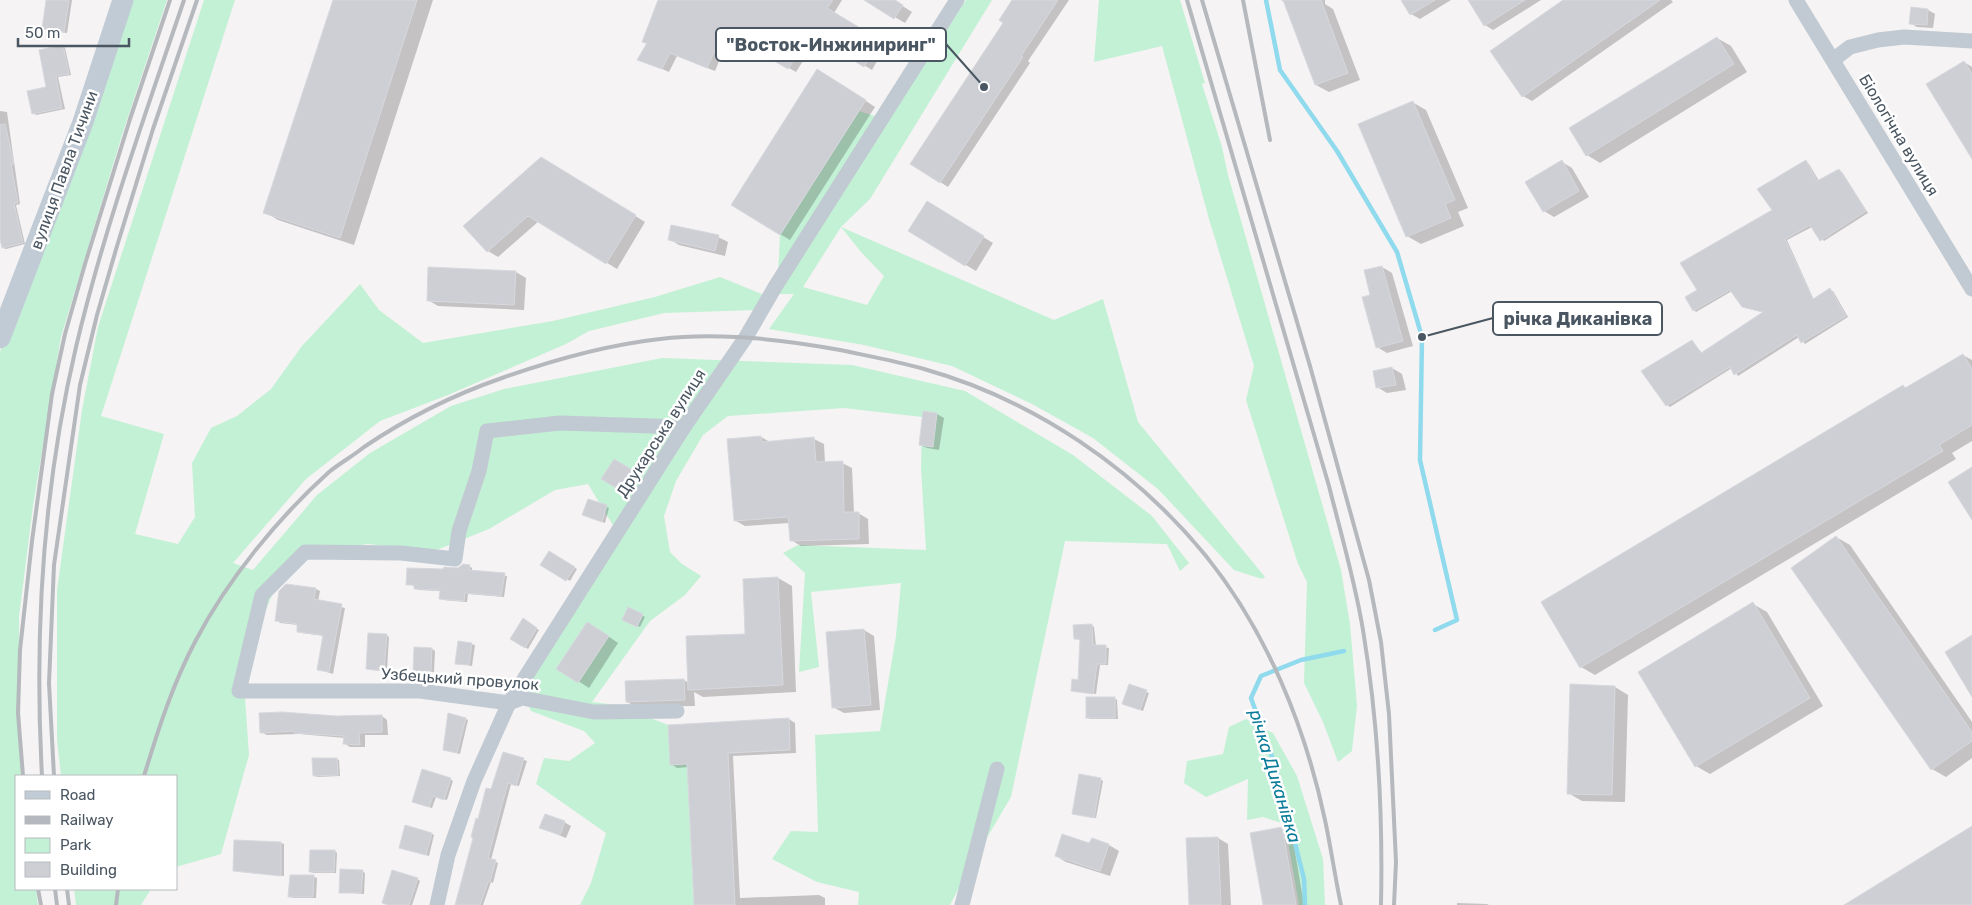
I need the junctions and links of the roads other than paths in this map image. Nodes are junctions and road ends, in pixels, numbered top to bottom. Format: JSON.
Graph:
{"nodes":[{"id":1,"x":123,"y":0,"type":"edge"},
{"id":2,"x":957,"y":0,"type":"edge"},
{"id":3,"x":1796,"y":0,"type":"edge"},
{"id":4,"x":1972,"y":41,"type":"edge"},
{"id":5,"x":1833,"y":60,"type":"junction"},
{"id":6,"x":1972,"y":289,"type":"edge"},
{"id":7,"x":0,"y":338,"type":"edge"},
{"id":8,"x":684,"y":427,"type":"junction"},
{"id":9,"x":509,"y":703,"type":"junction"},
{"id":10,"x":676,"y":710,"type":"dead end"},
{"id":11,"x":997,"y":769,"type":"dead end"},
{"id":12,"x":437,"y":905,"type":"edge"},
{"id":13,"x":962,"y":905,"type":"edge"}],
"edges":[{"from":1,"to":7,"type":"main road","name":"вулиця Павла Тичини"},
{"from":2,"to":8,"type":"street","name":"Друкарська вулиця"},
{"from":3,"to":5,"type":"street","name":"Біологічна вулиця"},
{"from":4,"to":5,"type":"street"},
{"from":5,"to":6,"type":"street","name":"Біологічна вулиця"},
{"from":8,"to":9,"type":"street","name":"Друкарська вулиця"},
{"from":8,"to":9,"type":"street","name":"Узбецький провулок"},
{"from":9,"to":10,"type":"street","name":"Узбецький провулок"},
{"from":9,"to":12,"type":"street","name":"Друкарська вулиця"},
{"from":11,"to":13,"type":"street"}]}
